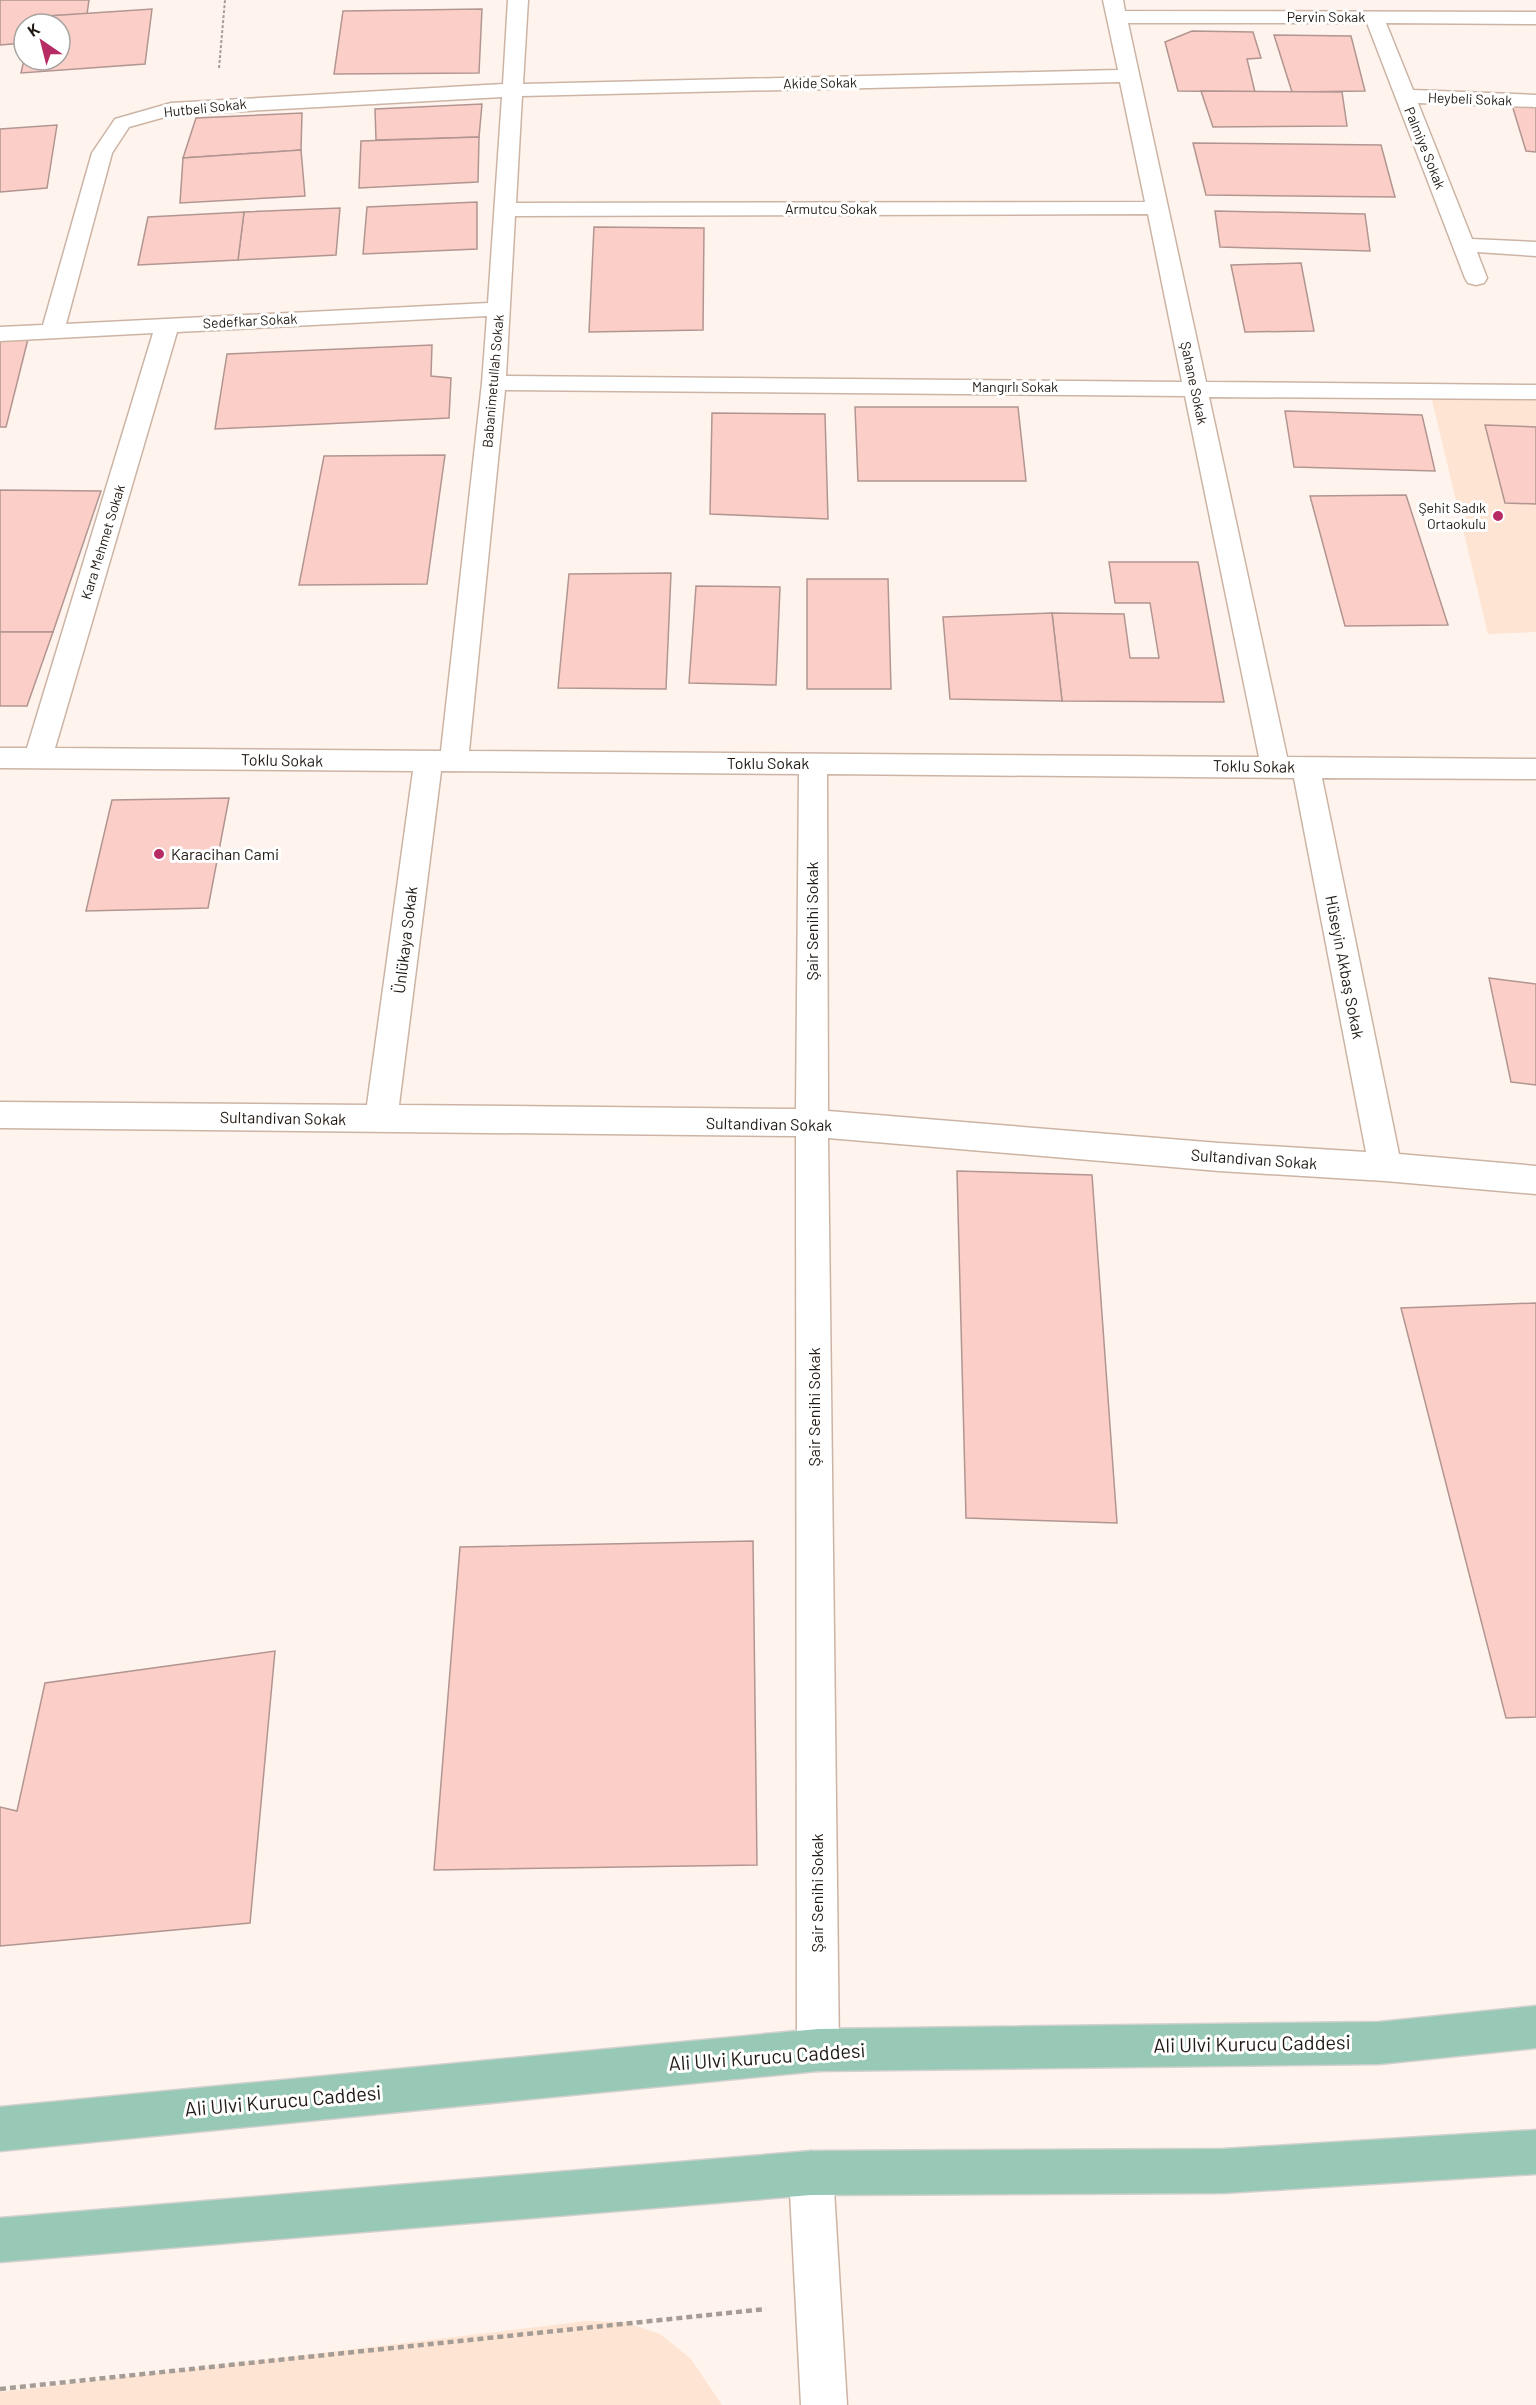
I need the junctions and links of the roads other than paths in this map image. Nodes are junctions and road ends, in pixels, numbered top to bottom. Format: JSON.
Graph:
{"nodes":[{"id":1,"x":518,"y":0,"type":"edge"},
{"id":2,"x":1115,"y":8,"type":"edge"},
{"id":3,"x":1374,"y":17,"type":"junction"},
{"id":4,"x":1536,"y":18,"type":"edge"},
{"id":5,"x":1130,"y":76,"type":"junction"},
{"id":6,"x":511,"y":90,"type":"junction"},
{"id":7,"x":1405,"y":96,"type":"junction"},
{"id":8,"x":1536,"y":101,"type":"edge"},
{"id":9,"x":1157,"y":208,"type":"junction"},
{"id":10,"x":506,"y":210,"type":"junction"},
{"id":11,"x":1463,"y":245,"type":"junction"},
{"id":12,"x":1536,"y":249,"type":"edge"},
{"id":13,"x":1476,"y":278,"type":"dead end"},
{"id":14,"x":499,"y":309,"type":"junction"},
{"id":15,"x":167,"y":326,"type":"junction"},
{"id":16,"x":52,"y":331,"type":"junction"},
{"id":17,"x":0,"y":334,"type":"edge"},
{"id":18,"x":494,"y":382,"type":"junction"},
{"id":19,"x":1195,"y":388,"type":"junction"},
{"id":20,"x":1536,"y":392,"type":"edge"},
{"id":21,"x":0,"y":758,"type":"edge"},
{"id":22,"x":38,"y":758,"type":"junction"},
{"id":23,"x":441,"y":762,"type":"junction"},
{"id":24,"x":813,"y":763,"type":"junction"},
{"id":25,"x":1275,"y":765,"type":"junction"},
{"id":26,"x":1306,"y":766,"type":"junction"},
{"id":27,"x":1536,"y":768,"type":"edge"},
{"id":28,"x":0,"y":1115,"type":"edge"},
{"id":29,"x":381,"y":1119,"type":"junction"},
{"id":30,"x":812,"y":1123,"type":"junction"},
{"id":31,"x":1385,"y":1167,"type":"junction"},
{"id":32,"x":1536,"y":1180,"type":"edge"},
{"id":33,"x":1536,"y":2027,"type":"edge"},
{"id":34,"x":818,"y":2050,"type":"junction"},
{"id":35,"x":0,"y":2128,"type":"edge"},
{"id":36,"x":1536,"y":2152,"type":"edge"},
{"id":37,"x":811,"y":2173,"type":"junction"},
{"id":38,"x":0,"y":2240,"type":"edge"},
{"id":39,"x":824,"y":2405,"type":"edge"}],
"edges":[{"from":1,"to":6,"type":"street","name":"Babanimetullah Sokak"},
{"from":2,"to":3,"type":"street","name":"Pervin Sokak"},
{"from":2,"to":5,"type":"street","name":"Şahane Sokak"},
{"from":3,"to":4,"type":"street","name":"Pervin Sokak"},
{"from":3,"to":7,"type":"street","name":"Palmiye Sokak"},
{"from":5,"to":6,"type":"street","name":"Akide Sokak"},
{"from":5,"to":9,"type":"street","name":"Şahane Sokak"},
{"from":6,"to":10,"type":"street","name":"Babanimetullah Sokak"},
{"from":6,"to":16,"type":"street","name":"Hutbeli Sokak"},
{"from":7,"to":8,"type":"street","name":"Heybeli Sokak"},
{"from":7,"to":11,"type":"street","name":"Palmiye Sokak"},
{"from":9,"to":10,"type":"street","name":"Armutcu Sokak"},
{"from":9,"to":19,"type":"street","name":"Şahane Sokak"},
{"from":10,"to":14,"type":"street","name":"Babanimetullah Sokak"},
{"from":11,"to":12,"type":"street"},
{"from":11,"to":13,"type":"street","name":"Palmiye Sokak"},
{"from":14,"to":15,"type":"street","name":"Sedefkar Sokak"},
{"from":14,"to":18,"type":"street","name":"Babanimetullah Sokak"},
{"from":15,"to":16,"type":"street","name":"Sedefkar Sokak"},
{"from":15,"to":22,"type":"street","name":"Kara Mehmet Sokak"},
{"from":16,"to":17,"type":"street","name":"Sedefkar Sokak"},
{"from":18,"to":19,"type":"street","name":"Mangırlı Sokak"},
{"from":18,"to":23,"type":"street","name":"Babanimetullah Sokak"},
{"from":19,"to":20,"type":"street","name":"Mangırlı Sokak"},
{"from":19,"to":25,"type":"street","name":"Şahane Sokak"},
{"from":21,"to":22,"type":"street","name":"Toklu Sokak"},
{"from":22,"to":23,"type":"street","name":"Toklu Sokak"},
{"from":23,"to":24,"type":"street","name":"Toklu Sokak"},
{"from":23,"to":29,"type":"street","name":"Ünlükaya Sokak"},
{"from":24,"to":25,"type":"street","name":"Toklu Sokak"},
{"from":24,"to":30,"type":"street","name":"Şair Senihi Sokak"},
{"from":25,"to":26,"type":"street","name":"Toklu Sokak"},
{"from":26,"to":27,"type":"street","name":"Toklu Sokak"},
{"from":26,"to":31,"type":"street","name":"Hüseyin Akbaş Sokak"},
{"from":28,"to":29,"type":"street","name":"Sultandivan Sokak"},
{"from":29,"to":30,"type":"street","name":"Sultandivan Sokak"},
{"from":30,"to":31,"type":"street","name":"Sultandivan Sokak"},
{"from":30,"to":34,"type":"street","name":"Şair Senihi Sokak"},
{"from":31,"to":32,"type":"street","name":"Sultandivan Sokak"},
{"from":33,"to":34,"type":"main road","name":"Ali Ulvi Kurucu Caddesi"},
{"from":34,"to":35,"type":"main road","name":"Ali Ulvi Kurucu Caddesi"},
{"from":36,"to":37,"type":"main road"},
{"from":37,"to":38,"type":"main road"},
{"from":37,"to":39,"type":"street"}]}
